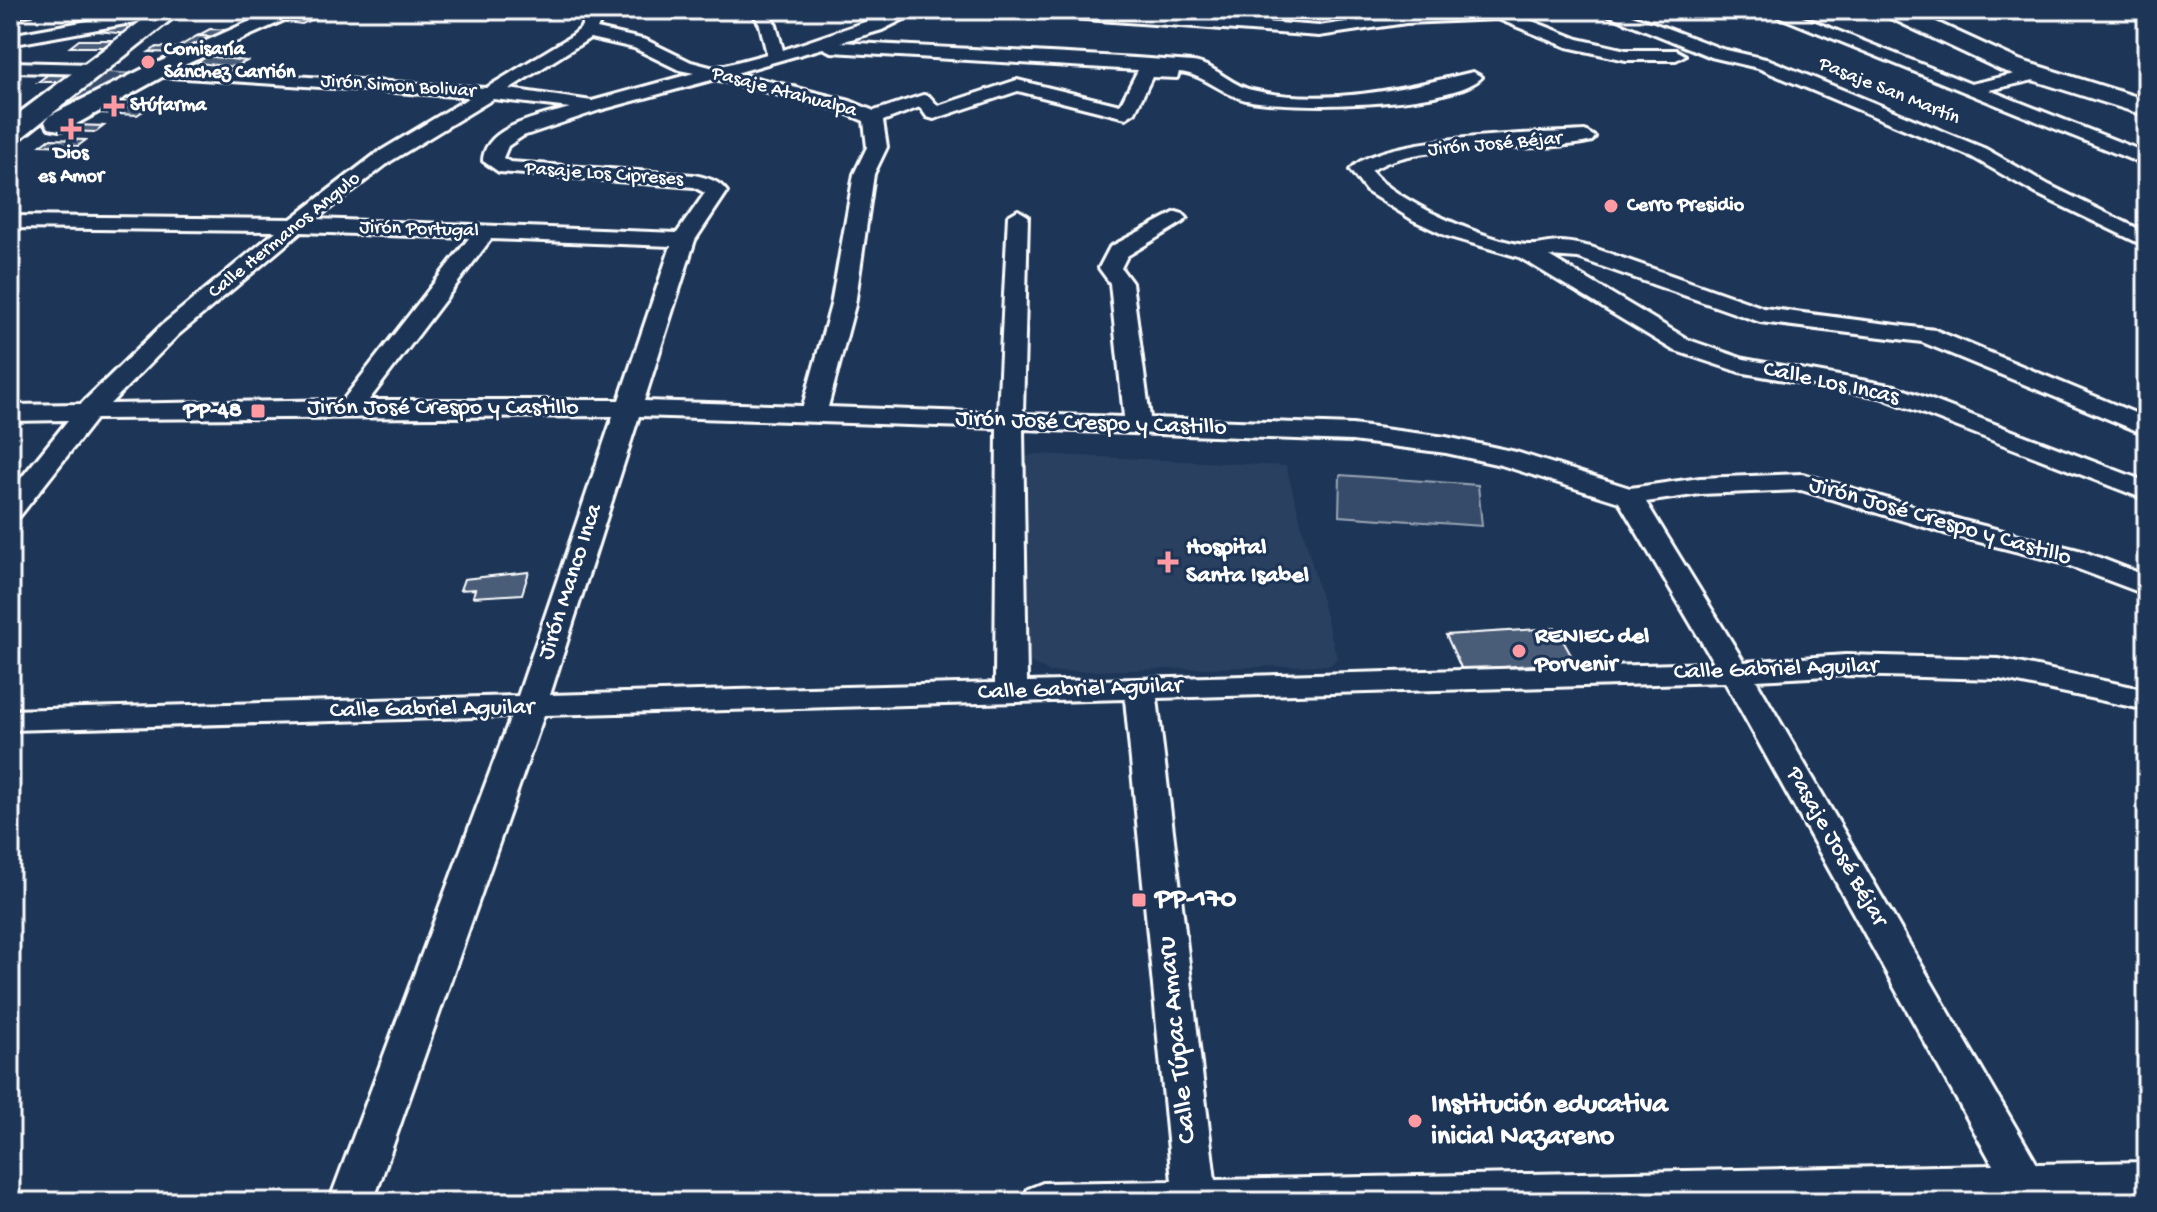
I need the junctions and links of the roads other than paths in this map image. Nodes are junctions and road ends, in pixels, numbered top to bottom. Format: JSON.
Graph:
{"nodes":[{"id":1,"x":25,"y":10,"type":"edge"},
{"id":2,"x":172,"y":10,"type":"edge"},
{"id":3,"x":194,"y":10,"type":"edge"},
{"id":4,"x":291,"y":10,"type":"edge"},
{"id":5,"x":598,"y":10,"type":"edge"},
{"id":6,"x":759,"y":10,"type":"edge"},
{"id":7,"x":914,"y":10,"type":"edge"},
{"id":8,"x":1030,"y":10,"type":"edge"},
{"id":9,"x":1319,"y":10,"type":"edge"},
{"id":10,"x":1604,"y":10,"type":"edge"},
{"id":11,"x":1771,"y":10,"type":"edge"},
{"id":12,"x":1892,"y":10,"type":"edge"},
{"id":13,"x":1951,"y":10,"type":"edge"},
{"id":14,"x":10,"y":12,"type":"edge"},
{"id":15,"x":1915,"y":13,"type":"edge"},
{"id":16,"x":1173,"y":14,"type":"edge"},
{"id":17,"x":587,"y":32,"type":"junction"},
{"id":18,"x":1316,"y":39,"type":"junction"},
{"id":19,"x":10,"y":40,"type":"edge"},
{"id":20,"x":813,"y":46,"type":"junction"},
{"id":21,"x":1676,"y":55,"type":"dead end"},
{"id":22,"x":776,"y":57,"type":"junction"},
{"id":23,"x":10,"y":67,"type":"edge"},
{"id":24,"x":92,"y":69,"type":"junction"},
{"id":25,"x":119,"y":69,"type":"junction"},
{"id":26,"x":155,"y":71,"type":"junction"},
{"id":27,"x":2034,"y":71,"type":"junction"},
{"id":28,"x":711,"y":73,"type":"junction"},
{"id":29,"x":1473,"y":77,"type":"dead end"},
{"id":30,"x":1225,"y":83,"type":"junction"},
{"id":31,"x":1971,"y":89,"type":"junction"},
{"id":32,"x":489,"y":93,"type":"junction"},
{"id":33,"x":593,"y":106,"type":"junction"},
{"id":34,"x":2147,"y":108,"type":"edge"},
{"id":35,"x":873,"y":118,"type":"junction"},
{"id":36,"x":10,"y":133,"type":"edge"},
{"id":37,"x":1585,"y":137,"type":"dead end"},
{"id":38,"x":10,"y":154,"type":"edge"},
{"id":39,"x":2147,"y":160,"type":"edge"},
{"id":40,"x":717,"y":192,"type":"joint"},
{"id":41,"x":1018,"y":216,"type":"dead end"},
{"id":42,"x":1176,"y":218,"type":"dead end"},
{"id":43,"x":10,"y":222,"type":"edge"},
{"id":44,"x":296,"y":225,"type":"junction"},
{"id":45,"x":485,"y":232,"type":"junction"},
{"id":46,"x":2145,"y":238,"type":"edge"},
{"id":47,"x":684,"y":240,"type":"junction"},
{"id":48,"x":1527,"y":252,"type":"junction"},
{"id":49,"x":350,"y":408,"type":"junction"},
{"id":50,"x":627,"y":408,"type":"junction"},
{"id":51,"x":89,"y":411,"type":"junction"},
{"id":52,"x":10,"y":413,"type":"edge"},
{"id":53,"x":813,"y":416,"type":"junction"},
{"id":54,"x":1010,"y":422,"type":"junction"},
{"id":55,"x":1138,"y":425,"type":"junction"},
{"id":56,"x":2147,"y":427,"type":"edge"},
{"id":57,"x":2147,"y":492,"type":"edge"},
{"id":58,"x":1629,"y":496,"type":"junction"},
{"id":59,"x":10,"y":510,"type":"edge"},
{"id":60,"x":2147,"y":586,"type":"edge"},
{"id":61,"x":1733,"y":672,"type":"junction"},
{"id":62,"x":1140,"y":687,"type":"junction"},
{"id":63,"x":1011,"y":693,"type":"junction"},
{"id":64,"x":2147,"y":700,"type":"edge"},
{"id":65,"x":530,"y":708,"type":"junction"},
{"id":66,"x":10,"y":720,"type":"edge"},
{"id":67,"x":2147,"y":1180,"type":"edge"},
{"id":68,"x":2031,"y":1192,"type":"edge"},
{"id":69,"x":1196,"y":1200,"type":"edge"},
{"id":70,"x":351,"y":1202,"type":"edge"},
{"id":71,"x":1043,"y":1202,"type":"edge"}],
"edges":[{"from":1,"to":14,"type":"street"},
{"from":2,"to":19,"type":"street"},
{"from":2,"to":24,"type":"main road"},
{"from":3,"to":25,"type":"main road"},
{"from":4,"to":26,"type":"street"},
{"from":5,"to":17,"type":"street","name":"Calle Hermanos Angulo"},
{"from":6,"to":22,"type":"street"},
{"from":7,"to":20,"type":"street","name":"Pasaje Los Cipreses"},
{"from":8,"to":16,"type":"street"},
{"from":9,"to":18,"type":"street"},
{"from":10,"to":46,"type":"street","name":"Pasaje San Martín"},
{"from":11,"to":31,"type":"street"},
{"from":12,"to":27,"type":"main road"},
{"from":13,"to":15,"type":"lane"},
{"from":15,"to":27,"type":"main road"},
{"from":16,"to":18,"type":"street"},
{"from":17,"to":28,"type":"street","name":"Pasaje Atahualpa"},
{"from":17,"to":32,"type":"street","name":"Calle Hermanos Angulo"},
{"from":18,"to":21,"type":"street"},
{"from":20,"to":22,"type":"street","name":"Pasaje Los Cipreses"},
{"from":20,"to":30,"type":"street"},
{"from":22,"to":28,"type":"street","name":"Pasaje Los Cipreses"},
{"from":23,"to":24,"type":"street","name":"Jirón Simon Bolivar"},
{"from":24,"to":25,"type":"main road","name":"Jirón Simon Bolivar"},
{"from":24,"to":36,"type":"main road"},
{"from":25,"to":26,"type":"main road","name":"Jirón Simon Bolivar"},
{"from":26,"to":32,"type":"street","name":"Jirón Simon Bolivar"},
{"from":26,"to":38,"type":"main road"},
{"from":27,"to":31,"type":"street"},
{"from":27,"to":34,"type":"main road"},
{"from":28,"to":33,"type":"street","name":"Pasaje Los Cipreses"},
{"from":28,"to":35,"type":"street","name":"Pasaje Atahualpa"},
{"from":29,"to":30,"type":"street"},
{"from":30,"to":35,"type":"street"},
{"from":31,"to":39,"type":"street"},
{"from":32,"to":33,"type":"street","name":"Jirón Simon Bolivar"},
{"from":32,"to":44,"type":"street","name":"Calle Hermanos Angulo"},
{"from":33,"to":40,"type":"street","name":"Pasaje Los Cipreses"},
{"from":35,"to":53,"type":"street","name":"Pasaje Atahualpa"},
{"from":37,"to":48,"type":"street","name":"Jirón José Béjar"},
{"from":40,"to":47,"type":"street","name":"Jirón Manco Inca"},
{"from":41,"to":54,"type":"street"},
{"from":42,"to":55,"type":"street"},
{"from":43,"to":44,"type":"street","name":"Jirón Portugal"},
{"from":44,"to":45,"type":"street","name":"Jirón Portugal"},
{"from":44,"to":51,"type":"street","name":"Calle Hermanos Angulo"},
{"from":45,"to":47,"type":"street","name":"Jirón Portugal"},
{"from":45,"to":49,"type":"street"},
{"from":47,"to":50,"type":"street","name":"Jirón Manco Inca"},
{"from":48,"to":56,"type":"street"},
{"from":48,"to":57,"type":"street","name":"Calle Los Incas"},
{"from":49,"to":50,"type":"street","name":"Jirón José Crespo y Castillo"},
{"from":49,"to":51,"type":"street","name":"Jirón José Crespo y Castillo"},
{"from":50,"to":53,"type":"street","name":"Jirón José Crespo y Castillo"},
{"from":50,"to":65,"type":"street","name":"Jirón Manco Inca"},
{"from":51,"to":52,"type":"street","name":"Jirón José Crespo y Castillo"},
{"from":51,"to":59,"type":"street","name":"Calle Hermanos Angulo"},
{"from":53,"to":54,"type":"street","name":"Jirón José Crespo y Castillo"},
{"from":54,"to":55,"type":"street","name":"Jirón José Crespo y Castillo"},
{"from":54,"to":63,"type":"street"},
{"from":55,"to":58,"type":"street","name":"Jirón José Crespo y Castillo"},
{"from":58,"to":60,"type":"street","name":"Jirón José Crespo y Castillo"},
{"from":58,"to":61,"type":"street","name":"Pasaje José Béjar"},
{"from":61,"to":62,"type":"street","name":"Calle Gabriel Aguilar"},
{"from":61,"to":64,"type":"street","name":"Calle Gabriel Aguilar"},
{"from":61,"to":68,"type":"street","name":"Pasaje José Béjar"},
{"from":62,"to":63,"type":"street","name":"Calle Gabriel Aguilar"},
{"from":62,"to":69,"type":"street","name":"Calle Túpac Amaru"},
{"from":63,"to":65,"type":"street","name":"Calle Gabriel Aguilar"},
{"from":65,"to":66,"type":"street","name":"Calle Gabriel Aguilar"},
{"from":65,"to":70,"type":"street","name":"Jirón Manco Inca"},
{"from":67,"to":68,"type":"street"},
{"from":68,"to":69,"type":"street"},
{"from":69,"to":71,"type":"street"}]}
